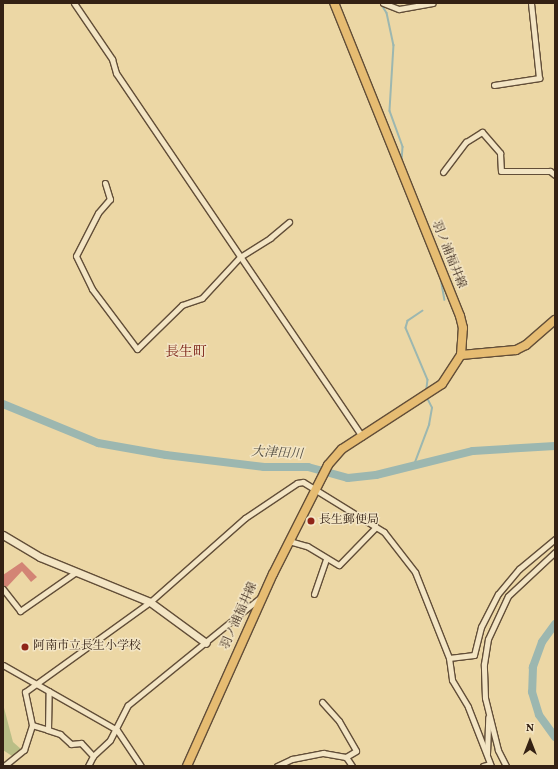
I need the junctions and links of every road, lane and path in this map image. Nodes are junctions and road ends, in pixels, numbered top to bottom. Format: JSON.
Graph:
{"nodes":[{"id":1,"x":74,"y":3,"type":"edge"},
{"id":2,"x":334,"y":3,"type":"edge"},
{"id":3,"x":383,"y":3,"type":"edge"},
{"id":4,"x":432,"y":3,"type":"edge"},
{"id":5,"x":531,"y":3,"type":"edge"},
{"id":6,"x":494,"y":85,"type":"dead end"},
{"id":7,"x":443,"y":172,"type":"dead end"},
{"id":8,"x":555,"y":176,"type":"edge"},
{"id":9,"x":105,"y":183,"type":"dead end"},
{"id":10,"x":288,"y":222,"type":"dead end"},
{"id":11,"x":240,"y":257,"type":"junction"},
{"id":12,"x":555,"y":320,"type":"edge"},
{"id":13,"x":461,"y":354,"type":"junction"},
{"id":14,"x":362,"y":436,"type":"junction"},
{"id":15,"x":316,"y":489,"type":"junction"},
{"id":16,"x":376,"y":527,"type":"junction"},
{"id":17,"x":3,"y":536,"type":"edge"},
{"id":18,"x":555,"y":539,"type":"edge"},
{"id":19,"x":289,"y":541,"type":"junction"},
{"id":20,"x":555,"y":552,"type":"edge"},
{"id":21,"x":326,"y":559,"type":"junction"},
{"id":22,"x":76,"y":572,"type":"junction"},
{"id":23,"x":3,"y":589,"type":"edge"},
{"id":24,"x":314,"y":594,"type":"dead end"},
{"id":25,"x":263,"y":596,"type":"junction"},
{"id":26,"x":150,"y":602,"type":"junction"},
{"id":27,"x":206,"y":643,"type":"junction"},
{"id":28,"x":449,"y":658,"type":"junction"},
{"id":29,"x":3,"y":665,"type":"edge"},
{"id":30,"x":35,"y":683,"type":"junction"},
{"id":31,"x":49,"y":691,"type":"junction"},
{"id":32,"x":322,"y":702,"type":"dead end"},
{"id":33,"x":488,"y":717,"type":"junction"},
{"id":34,"x":32,"y":725,"type":"junction"},
{"id":35,"x":114,"y":728,"type":"junction"},
{"id":36,"x":48,"y":730,"type":"junction"},
{"id":37,"x":486,"y":755,"type":"junction"},
{"id":38,"x":93,"y":756,"type":"junction"},
{"id":39,"x":346,"y":757,"type":"junction"},
{"id":40,"x":490,"y":765,"type":"edge"},
{"id":41,"x":4,"y":766,"type":"edge"},
{"id":42,"x":88,"y":766,"type":"edge"},
{"id":43,"x":141,"y":766,"type":"edge"},
{"id":44,"x":187,"y":766,"type":"edge"},
{"id":45,"x":277,"y":766,"type":"edge"},
{"id":46,"x":352,"y":766,"type":"edge"},
{"id":47,"x":483,"y":766,"type":"edge"},
{"id":48,"x":506,"y":766,"type":"edge"}],
"edges":[{"from":1,"to":11,"type":"street"},
{"from":2,"to":13,"type":"main road","name":"羽ノ浦福井線"},
{"from":3,"to":4,"type":"street"},
{"from":5,"to":6,"type":"street"},
{"from":7,"to":8,"type":"street"},
{"from":9,"to":11,"type":"street"},
{"from":10,"to":11,"type":"street"},
{"from":11,"to":14,"type":"street"},
{"from":12,"to":13,"type":"main road"},
{"from":13,"to":14,"type":"main road"},
{"from":14,"to":15,"type":"main road","name":"羽ノ浦福井線"},
{"from":15,"to":16,"type":"street"},
{"from":15,"to":19,"type":"main road","name":"羽ノ浦福井線"},
{"from":15,"to":26,"type":"street"},
{"from":16,"to":21,"type":"street"},
{"from":16,"to":28,"type":"street"},
{"from":17,"to":22,"type":"street"},
{"from":18,"to":28,"type":"street"},
{"from":19,"to":21,"type":"street"},
{"from":19,"to":25,"type":"main road","name":"羽ノ浦福井線"},
{"from":20,"to":33,"type":"street"},
{"from":21,"to":24,"type":"street"},
{"from":22,"to":23,"type":"street"},
{"from":22,"to":26,"type":"street"},
{"from":25,"to":27,"type":"street"},
{"from":25,"to":44,"type":"main road","name":"羽ノ浦福井線"},
{"from":26,"to":27,"type":"street"},
{"from":26,"to":30,"type":"street"},
{"from":27,"to":35,"type":"street"},
{"from":28,"to":37,"type":"street"},
{"from":29,"to":30,"type":"street"},
{"from":30,"to":31,"type":"street"},
{"from":30,"to":34,"type":"street"},
{"from":31,"to":35,"type":"street"},
{"from":31,"to":36,"type":"street"},
{"from":32,"to":39,"type":"street"},
{"from":33,"to":37,"type":"street"},
{"from":33,"to":48,"type":"street"},
{"from":34,"to":36,"type":"street"},
{"from":34,"to":41,"type":"street"},
{"from":35,"to":38,"type":"street"},
{"from":35,"to":43,"type":"street"},
{"from":36,"to":38,"type":"street"},
{"from":37,"to":40,"type":"street"},
{"from":38,"to":42,"type":"street"},
{"from":39,"to":45,"type":"street"},
{"from":39,"to":46,"type":"street"},
{"from":40,"to":47,"type":"street"}]}
